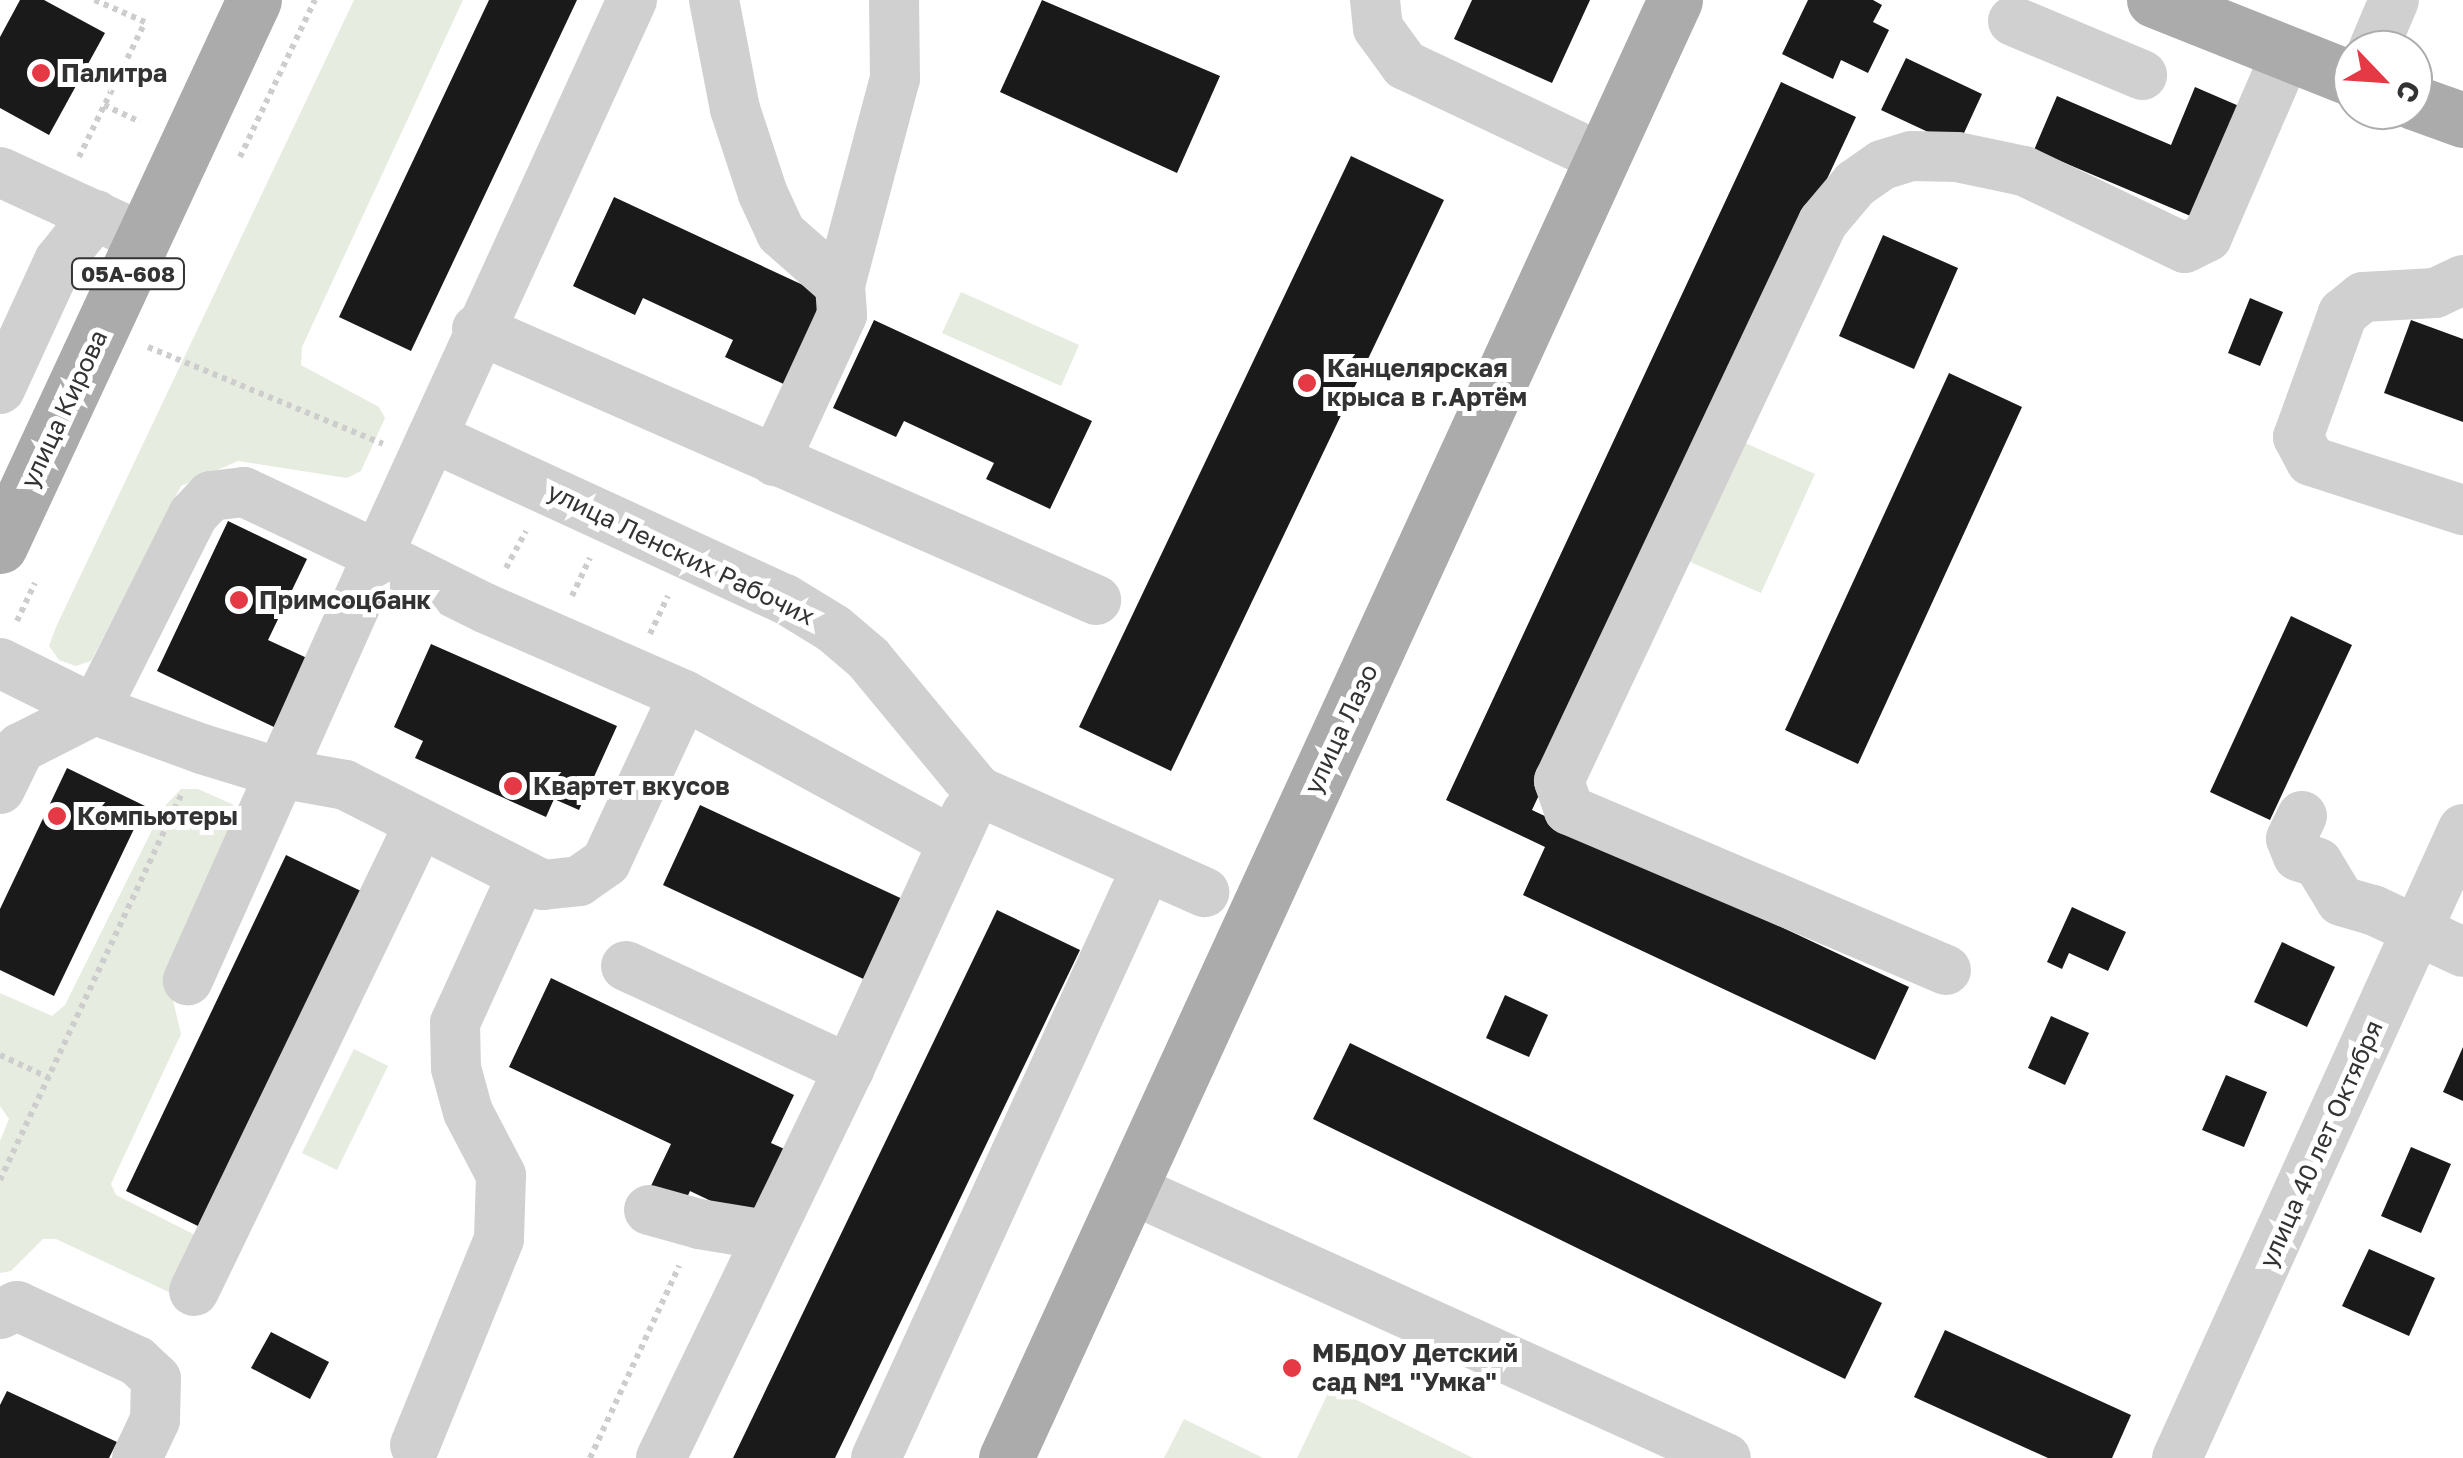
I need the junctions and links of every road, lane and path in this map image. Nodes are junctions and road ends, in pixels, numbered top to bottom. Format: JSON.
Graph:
{"nodes":[{"id":1,"x":96,"y":0,"type":"edge"},
{"id":2,"x":254,"y":0,"type":"edge"},
{"id":3,"x":632,"y":0,"type":"edge"},
{"id":4,"x":714,"y":0,"type":"edge"},
{"id":5,"x":894,"y":0,"type":"edge"},
{"id":6,"x":1375,"y":0,"type":"edge"},
{"id":7,"x":1675,"y":0,"type":"edge"},
{"id":8,"x":2154,"y":0,"type":"edge"},
{"id":9,"x":2394,"y":0,"type":"edge"},
{"id":10,"x":2012,"y":21,"type":"dead end"},
{"id":11,"x":2381,"y":30,"type":"edge"},
{"id":12,"x":2287,"y":52,"type":"junction"},
{"id":13,"x":2333,"y":71,"type":"edge"},
{"id":14,"x":2142,"y":75,"type":"dead end"},
{"id":15,"x":104,"y":105,"type":"junction"},
{"id":16,"x":2433,"y":109,"type":"edge"},
{"id":17,"x":2463,"y":120,"type":"edge"},
{"id":18,"x":140,"y":122,"type":"dead end"},
{"id":19,"x":1604,"y":160,"type":"junction"},
{"id":20,"x":0,"y":172,"type":"edge"},
{"id":21,"x":78,"y":207,"type":"junction"},
{"id":22,"x":145,"y":238,"type":"junction"},
{"id":23,"x":2463,"y":280,"type":"edge"},
{"id":24,"x":840,"y":285,"type":"junction"},
{"id":25,"x":478,"y":329,"type":"junction"},
{"id":26,"x":148,"y":347,"type":"dead end"},
{"id":27,"x":0,"y":389,"type":"edge"},
{"id":28,"x":427,"y":448,"type":"junction"},
{"id":29,"x":776,"y":461,"type":"junction"},
{"id":30,"x":548,"y":490,"type":"junction"},
{"id":31,"x":2463,"y":510,"type":"edge"},
{"id":32,"x":611,"y":516,"type":"junction"},
{"id":33,"x":0,"y":546,"type":"edge"},
{"id":34,"x":688,"y":554,"type":"junction"},
{"id":35,"x":378,"y":555,"type":"junction"},
{"id":36,"x":1096,"y":600,"type":"dead end"},
{"id":37,"x":485,"y":608,"type":"junction"},
{"id":38,"x":552,"y":637,"type":"junction"},
{"id":39,"x":0,"y":662,"type":"edge"},
{"id":40,"x":631,"y":674,"type":"junction"},
{"id":41,"x":684,"y":694,"type":"junction"},
{"id":42,"x":95,"y":710,"type":"junction"},
{"id":43,"x":202,"y":750,"type":"junction"},
{"id":44,"x":284,"y":774,"type":"junction"},
{"id":45,"x":0,"y":789,"type":"edge"},
{"id":46,"x":978,"y":790,"type":"junction"},
{"id":47,"x":2302,"y":816,"type":"dead end"},
{"id":48,"x":419,"y":826,"type":"junction"},
{"id":49,"x":2463,"y":830,"type":"edge"},
{"id":50,"x":954,"y":842,"type":"junction"},
{"id":51,"x":1147,"y":866,"type":"junction"},
{"id":52,"x":505,"y":868,"type":"junction"},
{"id":53,"x":1204,"y":892,"type":"dead end"},
{"id":54,"x":2415,"y":930,"type":"junction"},
{"id":55,"x":2463,"y":952,"type":"edge"},
{"id":56,"x":626,"y":966,"type":"dead end"},
{"id":57,"x":1946,"y":970,"type":"dead end"},
{"id":58,"x":188,"y":980,"type":"dead end"},
{"id":59,"x":0,"y":1055,"type":"edge"},
{"id":60,"x":850,"y":1070,"type":"junction"},
{"id":61,"x":48,"y":1078,"type":"junction"},
{"id":62,"x":0,"y":1180,"type":"edge"},
{"id":63,"x":1129,"y":1188,"type":"junction"},
{"id":64,"x":649,"y":1210,"type":"dead end"},
{"id":65,"x":699,"y":1224,"type":"junction"},
{"id":66,"x":766,"y":1234,"type":"junction"},
{"id":67,"x":194,"y":1291,"type":"dead end"},
{"id":68,"x":0,"y":1314,"type":"edge"},
{"id":69,"x":415,"y":1445,"type":"dead end"},
{"id":70,"x":138,"y":1458,"type":"edge"},
{"id":71,"x":590,"y":1458,"type":"edge"},
{"id":72,"x":660,"y":1458,"type":"edge"},
{"id":73,"x":876,"y":1458,"type":"edge"},
{"id":74,"x":1006,"y":1458,"type":"edge"},
{"id":75,"x":1726,"y":1458,"type":"edge"},
{"id":76,"x":2177,"y":1458,"type":"edge"}],
"edges":[{"from":1,"to":15,"type":"path"},
{"from":2,"to":22,"type":"main road","name":"улица Кирова","number":"05А-608"},
{"from":3,"to":25,"type":"street"},
{"from":4,"to":24,"type":"street"},
{"from":5,"to":24,"type":"street"},
{"from":6,"to":19,"type":"street"},
{"from":7,"to":19,"type":"main road","name":"улица Лазо"},
{"from":8,"to":12,"type":"main road"},
{"from":9,"to":11,"type":"street"},
{"from":10,"to":14,"type":"street"},
{"from":12,"to":13,"type":"main road"},
{"from":12,"to":57,"type":"street"},
{"from":15,"to":18,"type":"path"},
{"from":15,"to":21,"type":"path"},
{"from":16,"to":17,"type":"main road"},
{"from":19,"to":63,"type":"main road","name":"улица Лазо"},
{"from":20,"to":21,"type":"street"},
{"from":21,"to":22,"type":"street"},
{"from":21,"to":27,"type":"street"},
{"from":22,"to":33,"type":"main road","name":"улица Кирова","number":"05А-608"},
{"from":23,"to":31,"type":"street"},
{"from":24,"to":29,"type":"street"},
{"from":25,"to":28,"type":"street"},
{"from":25,"to":29,"type":"street"},
{"from":26,"to":28,"type":"path"},
{"from":28,"to":30,"type":"street","name":"улица Ленских Рабочих"},
{"from":28,"to":35,"type":"street"},
{"from":29,"to":36,"type":"street"},
{"from":30,"to":32,"type":"street","name":"улица Ленских Рабочих"},
{"from":30,"to":37,"type":"path"},
{"from":32,"to":34,"type":"street","name":"улица Ленских Рабочих"},
{"from":32,"to":38,"type":"path"},
{"from":34,"to":40,"type":"path"},
{"from":34,"to":46,"type":"street","name":"улица Ленских Рабочих"},
{"from":35,"to":37,"type":"street"},
{"from":35,"to":42,"type":"street"},
{"from":35,"to":44,"type":"street"},
{"from":37,"to":38,"type":"street"},
{"from":38,"to":40,"type":"street"},
{"from":39,"to":42,"type":"street"},
{"from":40,"to":41,"type":"street"},
{"from":41,"to":50,"type":"street"},
{"from":41,"to":52,"type":"street"},
{"from":42,"to":43,"type":"street"},
{"from":42,"to":45,"type":"street"},
{"from":43,"to":44,"type":"street"},
{"from":43,"to":61,"type":"path"},
{"from":44,"to":48,"type":"street"},
{"from":44,"to":58,"type":"street"},
{"from":46,"to":50,"type":"street"},
{"from":46,"to":51,"type":"street","name":"улица Ленских Рабочих"},
{"from":47,"to":54,"type":"street"},
{"from":48,"to":52,"type":"street"},
{"from":48,"to":67,"type":"street"},
{"from":49,"to":54,"type":"street","name":"улица 40 лет Октября"},
{"from":50,"to":60,"type":"street"},
{"from":51,"to":53,"type":"street","name":"улица Ленских Рабочих"},
{"from":51,"to":73,"type":"street"},
{"from":52,"to":69,"type":"street"},
{"from":54,"to":55,"type":"street"},
{"from":54,"to":76,"type":"street","name":"улица 40 лет Октября"},
{"from":56,"to":60,"type":"street"},
{"from":59,"to":61,"type":"path"},
{"from":60,"to":66,"type":"street"},
{"from":61,"to":62,"type":"path"},
{"from":63,"to":74,"type":"main road","name":"улица Лазо"},
{"from":63,"to":75,"type":"street"},
{"from":64,"to":65,"type":"street"},
{"from":65,"to":66,"type":"street"},
{"from":65,"to":71,"type":"path"},
{"from":66,"to":72,"type":"street"},
{"from":68,"to":70,"type":"street"}]}
